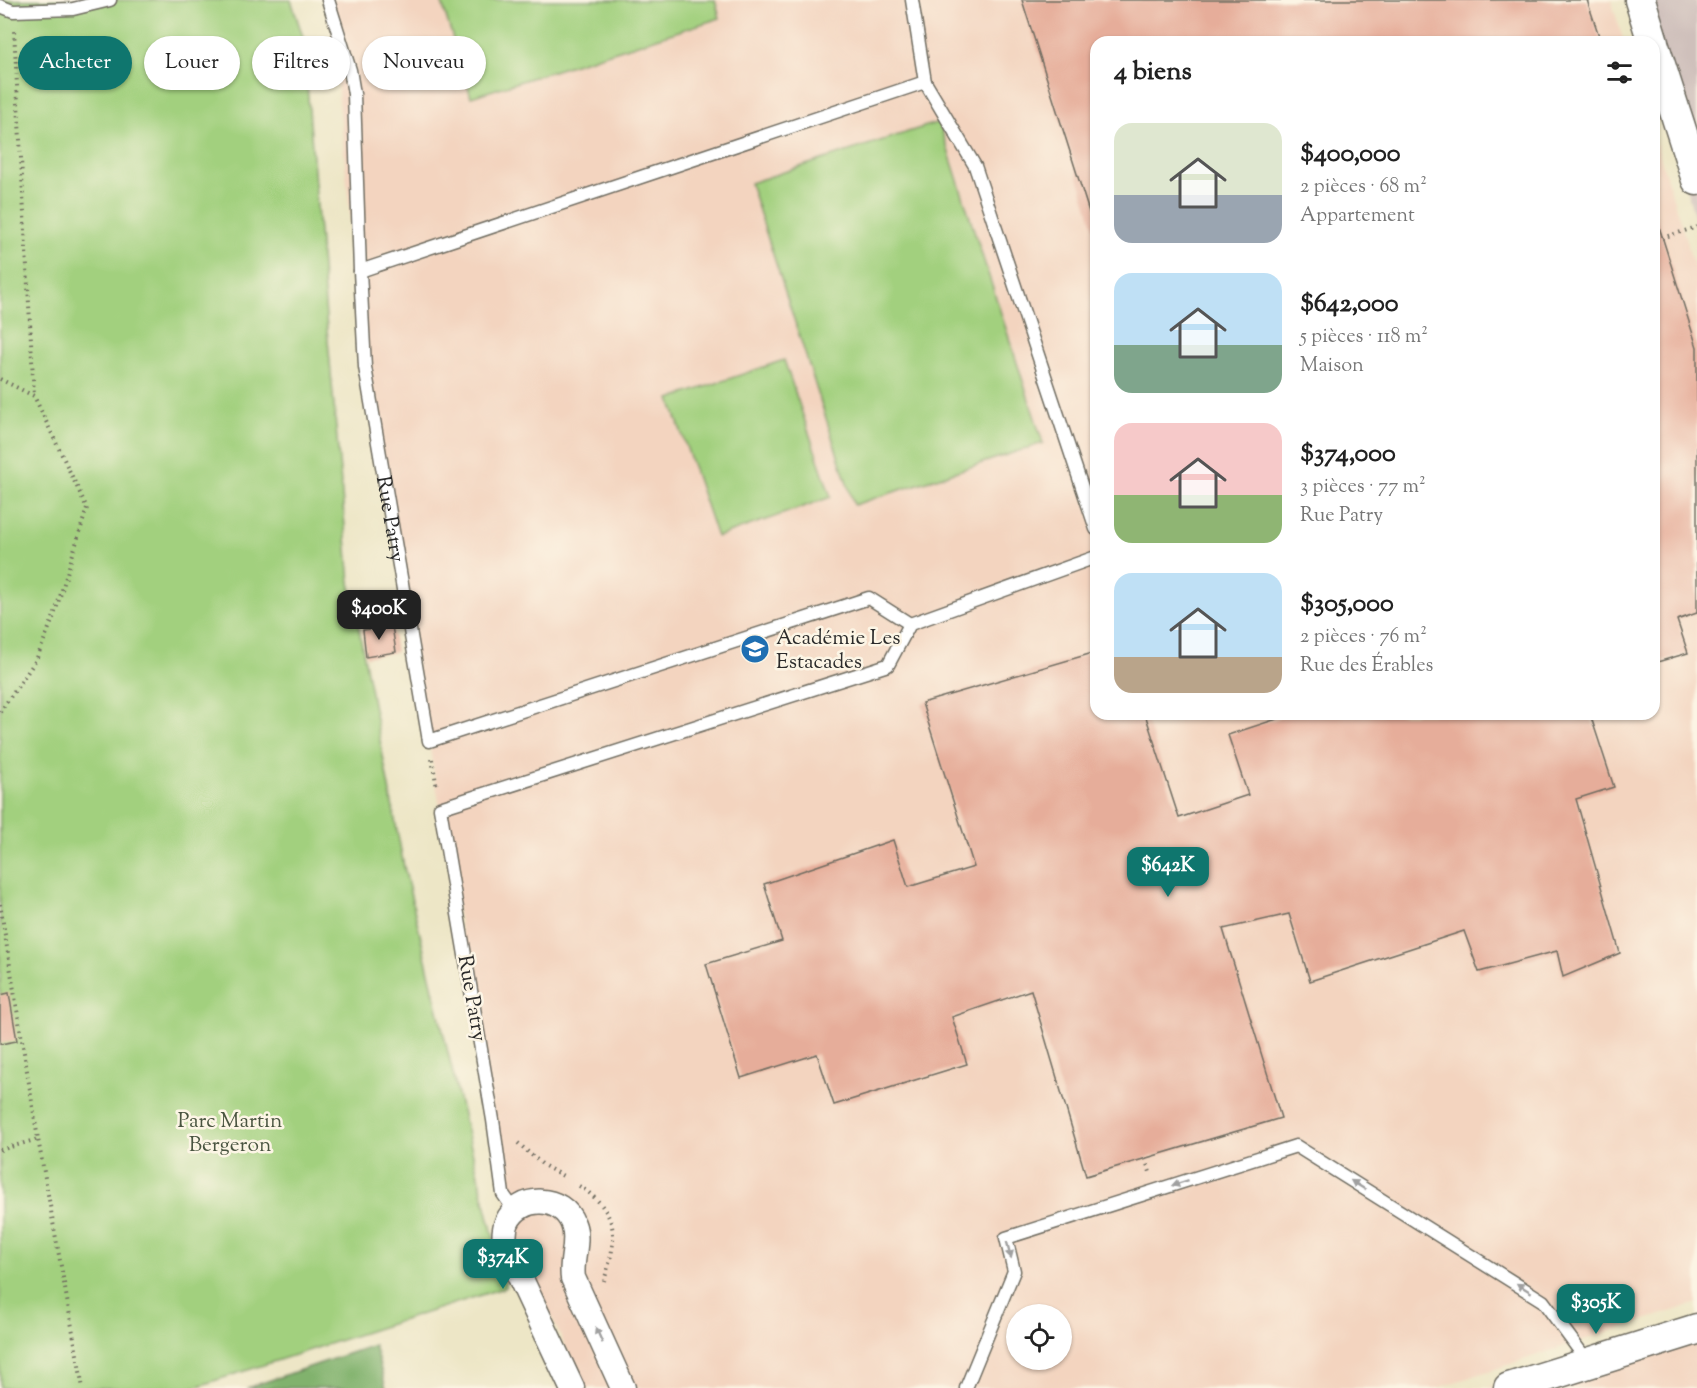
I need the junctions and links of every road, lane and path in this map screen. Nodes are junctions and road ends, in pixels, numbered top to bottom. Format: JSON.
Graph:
{"nodes":[{"id":1,"x":111,"y":0,"type":"edge"},
{"id":2,"x":328,"y":0,"type":"edge"},
{"id":3,"x":912,"y":0,"type":"edge"},
{"id":4,"x":1640,"y":0,"type":"edge"},
{"id":5,"x":0,"y":6,"type":"edge"},
{"id":6,"x":13,"y":10,"type":"junction"},
{"id":7,"x":1651,"y":36,"type":"edge"},
{"id":8,"x":1660,"y":63,"type":"edge"},
{"id":9,"x":925,"y":82,"type":"junction"},
{"id":10,"x":1697,"y":180,"type":"edge"},
{"id":11,"x":1697,"y":227,"type":"edge"},
{"id":12,"x":1662,"y":238,"type":"dead end"},
{"id":13,"x":360,"y":271,"type":"junction"},
{"id":14,"x":0,"y":379,"type":"edge"},
{"id":15,"x":34,"y":396,"type":"junction"},
{"id":16,"x":1090,"y":511,"type":"edge"},
{"id":17,"x":1090,"y":559,"type":"edge"},
{"id":18,"x":910,"y":624,"type":"junction"},
{"id":19,"x":0,"y":712,"type":"edge"},
{"id":20,"x":429,"y":741,"type":"junction"},
{"id":21,"x":440,"y":808,"type":"junction"},
{"id":22,"x":0,"y":904,"type":"edge"},
{"id":23,"x":38,"y":1138,"type":"junction"},
{"id":24,"x":0,"y":1149,"type":"edge"},
{"id":25,"x":515,"y":1211,"type":"junction"},
{"id":26,"x":1697,"y":1329,"type":"edge"},
{"id":27,"x":1589,"y":1363,"type":"junction"},
{"id":28,"x":83,"y":1388,"type":"edge"},
{"id":29,"x":572,"y":1388,"type":"edge"},
{"id":30,"x":623,"y":1388,"type":"edge"},
{"id":31,"x":966,"y":1388,"type":"edge"},
{"id":32,"x":1509,"y":1388,"type":"edge"}],
"edges":[{"from":1,"to":6,"type":"lane"},
{"from":2,"to":13,"type":"lane","name":"Rue Patry"},
{"from":3,"to":9,"type":"lane"},
{"from":4,"to":7,"type":"street"},
{"from":5,"to":6,"type":"lane"},
{"from":6,"to":15,"type":"path"},
{"from":8,"to":10,"type":"street"},
{"from":9,"to":13,"type":"lane"},
{"from":9,"to":16,"type":"lane"},
{"from":11,"to":12,"type":"path"},
{"from":13,"to":20,"type":"lane","name":"Rue Patry"},
{"from":14,"to":15,"type":"path"},
{"from":15,"to":19,"type":"path"},
{"from":17,"to":18,"type":"lane"},
{"from":18,"to":20,"type":"lane"},
{"from":18,"to":21,"type":"lane"},
{"from":20,"to":21,"type":"path"},
{"from":21,"to":25,"type":"lane","name":"Rue Patry"},
{"from":22,"to":23,"type":"path"},
{"from":23,"to":24,"type":"path"},
{"from":23,"to":28,"type":"path"},
{"from":25,"to":29,"type":"street"},
{"from":30,"to":25,"type":"street","one_way":true},
{"from":26,"to":27,"type":"street"},
{"from":27,"to":31,"type":"lane","one_way":true},
{"from":27,"to":32,"type":"street"}]}
